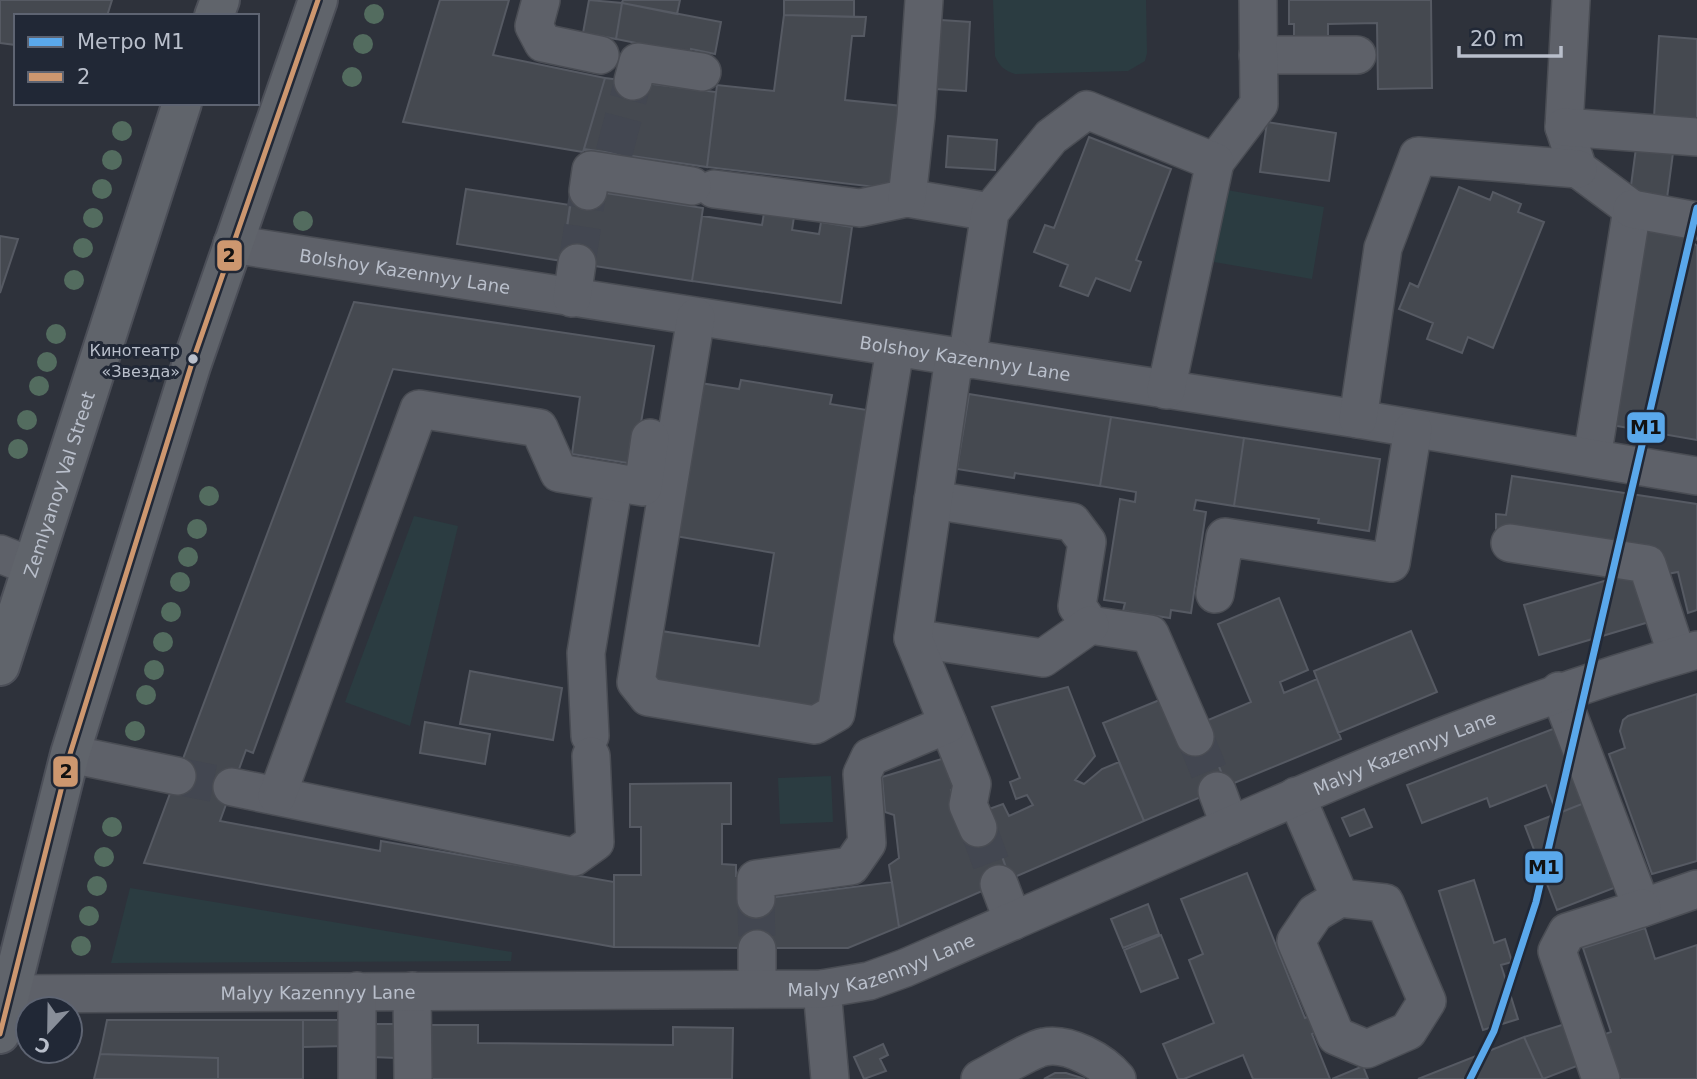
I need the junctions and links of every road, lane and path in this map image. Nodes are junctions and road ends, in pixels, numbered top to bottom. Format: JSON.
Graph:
{"nodes":[{"id":1,"x":318,"y":0,"type":"edge"},
{"id":2,"x":541,"y":0,"type":"edge"},
{"id":3,"x":924,"y":0,"type":"edge"},
{"id":4,"x":1258,"y":0,"type":"edge"},
{"id":5,"x":1571,"y":0,"type":"edge"},
{"id":6,"x":600,"y":55,"type":"dead end"},
{"id":7,"x":1258,"y":55,"type":"junction"},
{"id":8,"x":1357,"y":55,"type":"dead end"},
{"id":9,"x":702,"y":72,"type":"dead end"},
{"id":10,"x":633,"y":81,"type":"tunnel mouth"},
{"id":11,"x":181,"y":105,"type":"edge"},
{"id":12,"x":1564,"y":127,"type":"junction"},
{"id":13,"x":1697,"y":137,"type":"edge"},
{"id":14,"x":1214,"y":162,"type":"junction"},
{"id":15,"x":1578,"y":169,"type":"junction"},
{"id":16,"x":603,"y":172,"type":"dead end"},
{"id":17,"x":907,"y":198,"type":"junction"},
{"id":18,"x":1632,"y":209,"type":"junction"},
{"id":19,"x":990,"y":212,"type":"junction"},
{"id":20,"x":1697,"y":221,"type":"edge"},
{"id":21,"x":232,"y":244,"type":"junction"},
{"id":22,"x":683,"y":315,"type":"junction"},
{"id":23,"x":895,"y":349,"type":"junction"},
{"id":24,"x":961,"y":359,"type":"junction"},
{"id":25,"x":1166,"y":390,"type":"junction"},
{"id":26,"x":1359,"y":419,"type":"junction"},
{"id":27,"x":1413,"y":429,"type":"junction"},
{"id":28,"x":1592,"y":458,"type":"junction"},
{"id":29,"x":1697,"y":476,"type":"edge"},
{"id":30,"x":614,"y":482,"type":"junction"},
{"id":31,"x":933,"y":500,"type":"junction"},
{"id":32,"x":1510,"y":543,"type":"dead end"},
{"id":33,"x":15,"y":560,"type":"edge"},
{"id":34,"x":1215,"y":594,"type":"dead end"},
{"id":35,"x":1090,"y":625,"type":"junction"},
{"id":36,"x":913,"y":638,"type":"junction"},
{"id":37,"x":1687,"y":652,"type":"edge"},
{"id":38,"x":0,"y":666,"type":"edge"},
{"id":39,"x":1559,"y":691,"type":"junction"},
{"id":40,"x":948,"y":724,"type":"junction"},
{"id":41,"x":1195,"y":737,"type":"tunnel mouth"},
{"id":42,"x":69,"y":754,"type":"junction"},
{"id":43,"x":177,"y":776,"type":"tunnel mouth"},
{"id":44,"x":232,"y":787,"type":"tunnel mouth"},
{"id":45,"x":1217,"y":791,"type":"tunnel mouth"},
{"id":46,"x":276,"y":796,"type":"junction"},
{"id":47,"x":1296,"y":796,"type":"junction"},
{"id":48,"x":1230,"y":826,"type":"junction"},
{"id":49,"x":978,"y":828,"type":"tunnel mouth"},
{"id":50,"x":999,"y":884,"type":"tunnel mouth"},
{"id":51,"x":1695,"y":897,"type":"edge"},
{"id":52,"x":1340,"y":898,"type":"dead end"},
{"id":53,"x":756,"y":899,"type":"tunnel mouth"},
{"id":54,"x":1642,"y":908,"type":"junction"},
{"id":55,"x":1013,"y":921,"type":"junction"},
{"id":56,"x":757,"y":949,"type":"tunnel mouth"},
{"id":57,"x":757,"y":989,"type":"junction"},
{"id":58,"x":822,"y":989,"type":"junction"},
{"id":59,"x":412,"y":990,"type":"junction"},
{"id":60,"x":358,"y":991,"type":"junction"},
{"id":61,"x":9,"y":993,"type":"junction"},
{"id":62,"x":0,"y":1034,"type":"edge"},
{"id":63,"x":357,"y":1079,"type":"edge"},
{"id":64,"x":413,"y":1079,"type":"edge"},
{"id":65,"x":830,"y":1079,"type":"edge"},
{"id":66,"x":981,"y":1079,"type":"edge"},
{"id":67,"x":1117,"y":1079,"type":"edge"},
{"id":68,"x":1601,"y":1079,"type":"edge"}],
"edges":[{"from":1,"to":21,"type":"main road"},
{"from":2,"to":6,"type":"street"},
{"from":3,"to":17,"type":"street"},
{"from":4,"to":7,"type":"street"},
{"from":5,"to":12,"type":"street"},
{"from":7,"to":8,"type":"street"},
{"from":7,"to":14,"type":"street"},
{"from":9,"to":10,"type":"street"},
{"from":11,"to":33,"type":"main road","name":"Zemlyanoy Val Street"},
{"from":12,"to":13,"type":"street"},
{"from":12,"to":15,"type":"street"},
{"from":14,"to":19,"type":"street"},
{"from":14,"to":25,"type":"street"},
{"from":15,"to":18,"type":"street"},
{"from":15,"to":26,"type":"street"},
{"from":16,"to":17,"type":"street"},
{"from":17,"to":19,"type":"street"},
{"from":18,"to":20,"type":"street"},
{"from":18,"to":28,"type":"street"},
{"from":19,"to":24,"type":"street"},
{"from":21,"to":22,"type":"street","name":"Bolshoy Kazennyy Lane"},
{"from":21,"to":42,"type":"main road"},
{"from":22,"to":23,"type":"street","name":"Bolshoy Kazennyy Lane"},
{"from":22,"to":23,"type":"street"},
{"from":22,"to":30,"type":"street"},
{"from":23,"to":24,"type":"street","name":"Bolshoy Kazennyy Lane"},
{"from":24,"to":25,"type":"street","name":"Bolshoy Kazennyy Lane"},
{"from":24,"to":31,"type":"street"},
{"from":25,"to":26,"type":"street","name":"Bolshoy Kazennyy Lane"},
{"from":26,"to":27,"type":"street","name":"Bolshoy Kazennyy Lane"},
{"from":27,"to":28,"type":"street","name":"Bolshoy Kazennyy Lane"},
{"from":27,"to":34,"type":"street"},
{"from":28,"to":29,"type":"street","name":"Bolshoy Kazennyy Lane"},
{"from":30,"to":46,"type":"street"},
{"from":30,"to":46,"type":"street"},
{"from":31,"to":35,"type":"street"},
{"from":31,"to":36,"type":"street"},
{"from":32,"to":37,"type":"street"},
{"from":33,"to":38,"type":"main road","name":"Zemlyanoy Val Street"},
{"from":35,"to":36,"type":"street"},
{"from":35,"to":41,"type":"street"},
{"from":36,"to":40,"type":"street"},
{"from":37,"to":39,"type":"street","name":"Malyy Kazennyy Lane"},
{"from":39,"to":47,"type":"street","name":"Malyy Kazennyy Lane"},
{"from":39,"to":54,"type":"street"},
{"from":40,"to":49,"type":"street"},
{"from":40,"to":53,"type":"street"},
{"from":42,"to":43,"type":"street"},
{"from":42,"to":61,"type":"main road"},
{"from":44,"to":46,"type":"street"},
{"from":45,"to":48,"type":"street"},
{"from":47,"to":48,"type":"street","name":"Malyy Kazennyy Lane"},
{"from":47,"to":52,"type":"street"},
{"from":48,"to":55,"type":"street","name":"Malyy Kazennyy Lane"},
{"from":50,"to":55,"type":"street"},
{"from":51,"to":54,"type":"street"},
{"from":54,"to":68,"type":"street"},
{"from":55,"to":58,"type":"street","name":"Malyy Kazennyy Lane"},
{"from":56,"to":57,"type":"street"},
{"from":57,"to":58,"type":"street","name":"Malyy Kazennyy Lane"},
{"from":57,"to":59,"type":"street","name":"Malyy Kazennyy Lane"},
{"from":58,"to":65,"type":"street"},
{"from":59,"to":60,"type":"street","name":"Malyy Kazennyy Lane"},
{"from":59,"to":64,"type":"street"},
{"from":60,"to":61,"type":"street","name":"Malyy Kazennyy Lane"},
{"from":60,"to":63,"type":"street"},
{"from":61,"to":62,"type":"main road"},
{"from":66,"to":67,"type":"street"}]}
